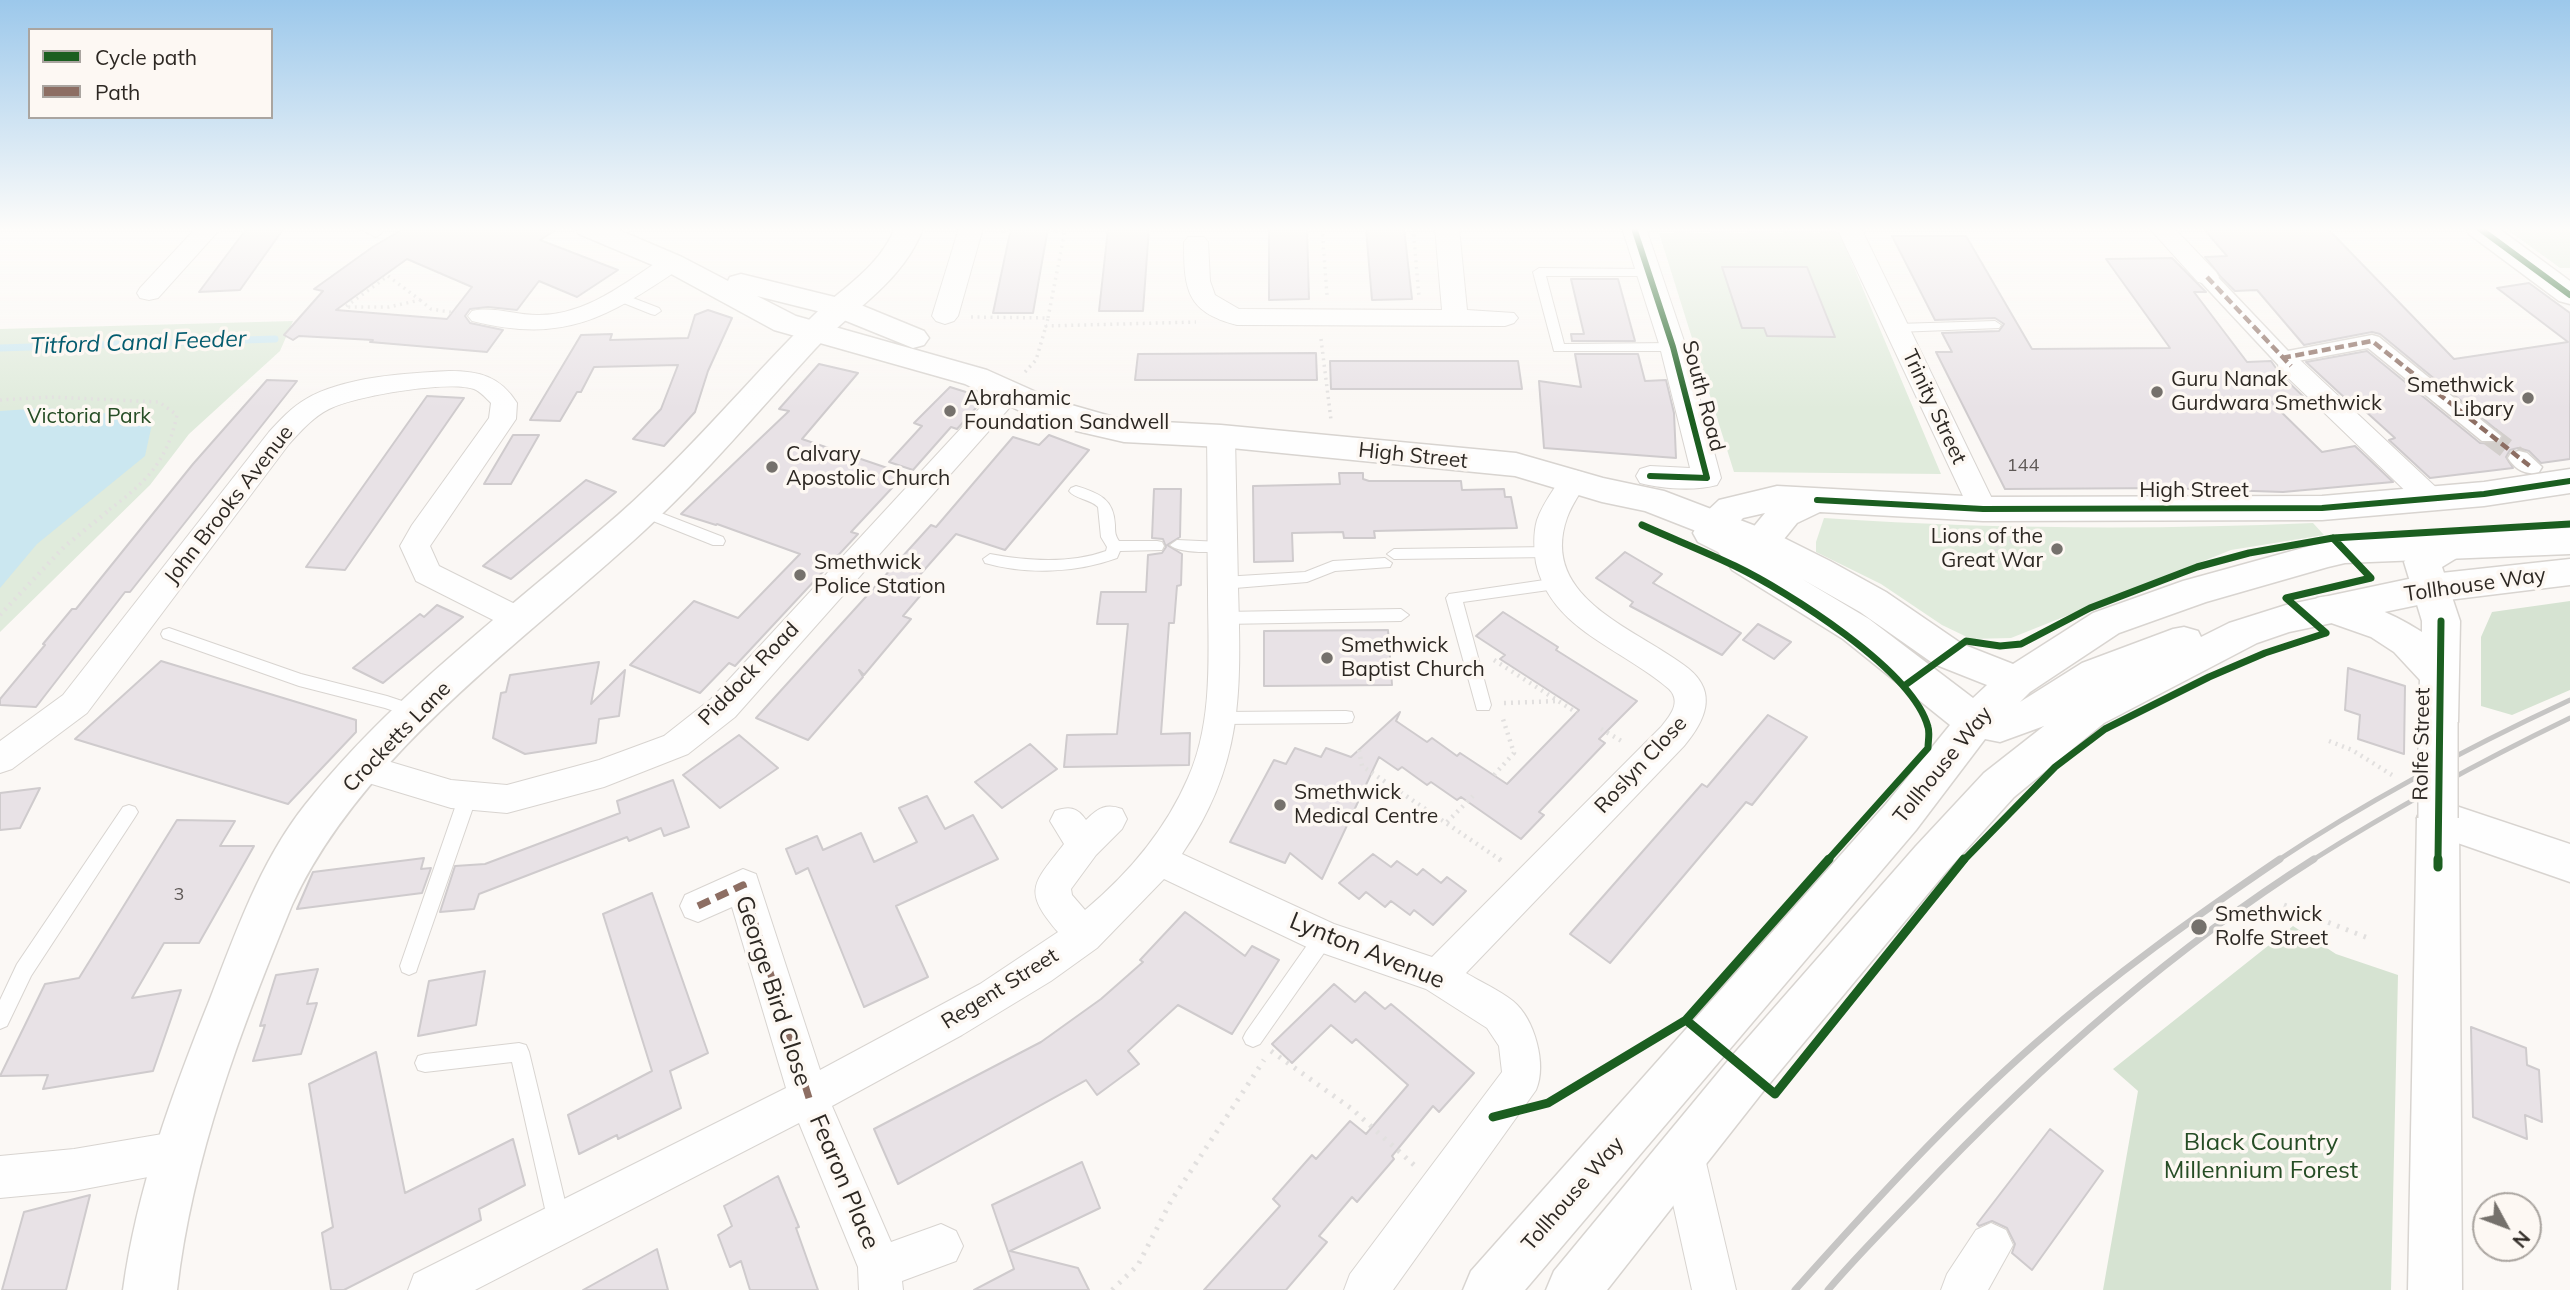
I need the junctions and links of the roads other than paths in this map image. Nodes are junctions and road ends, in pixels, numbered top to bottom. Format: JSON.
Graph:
{"nodes":[{"id":1,"x":153,"y":288,"type":"edge"},
{"id":2,"x":633,"y":288,"type":"edge"},
{"id":3,"x":719,"y":288,"type":"edge"},
{"id":4,"x":865,"y":288,"type":"edge"},
{"id":5,"x":954,"y":288,"type":"edge"},
{"id":6,"x":1198,"y":288,"type":"edge"},
{"id":7,"x":1452,"y":288,"type":"edge"},
{"id":8,"x":1543,"y":288,"type":"edge"},
{"id":9,"x":1653,"y":288,"type":"edge"},
{"id":10,"x":1878,"y":288,"type":"edge"},
{"id":11,"x":2218,"y":288,"type":"edge"},
{"id":12,"x":149,"y":293,"type":"dead end"},
{"id":13,"x":620,"y":297,"type":"junction"},
{"id":14,"x":922,"y":304,"type":"dead end"},
{"id":15,"x":655,"y":311,"type":"dead end"},
{"id":16,"x":481,"y":316,"type":"road end"},
{"id":17,"x":1455,"y":317,"type":"junction"},
{"id":18,"x":1505,"y":317,"type":"dead end"},
{"id":19,"x":828,"y":320,"type":"junction"},
{"id":20,"x":1995,"y":325,"type":"dead end"},
{"id":21,"x":1897,"y":328,"type":"junction"},
{"id":22,"x":1673,"y":347,"type":"junction"},
{"id":23,"x":2287,"y":362,"type":"junction"},
{"id":24,"x":1016,"y":383,"type":"junction"},
{"id":25,"x":1221,"y":436,"type":"junction"},
{"id":26,"x":2490,"y":436,"type":"tunnel mouth"},
{"id":27,"x":1650,"y":476,"type":"dead end"},
{"id":28,"x":2570,"y":481,"type":"edge"},
{"id":29,"x":1588,"y":485,"type":"junction"},
{"id":30,"x":1076,"y":491,"type":"dead end"},
{"id":31,"x":2431,"y":499,"type":"junction"},
{"id":32,"x":1817,"y":500,"type":"junction"},
{"id":33,"x":1983,"y":509,"type":"junction"},
{"id":34,"x":643,"y":511,"type":"junction"},
{"id":35,"x":1716,"y":524,"type":"junction"},
{"id":36,"x":718,"y":541,"type":"dead end"},
{"id":37,"x":2570,"y":541,"type":"edge"},
{"id":38,"x":1177,"y":545,"type":"dead end"},
{"id":39,"x":1115,"y":546,"type":"junction"},
{"id":40,"x":1157,"y":546,"type":"dead end"},
{"id":41,"x":2447,"y":547,"type":"junction"},
{"id":42,"x":1551,"y":552,"type":"junction"},
{"id":43,"x":1754,"y":552,"type":"junction"},
{"id":44,"x":990,"y":559,"type":"dead end"},
{"id":45,"x":2570,"y":572,"type":"edge"},
{"id":46,"x":1223,"y":583,"type":"junction"},
{"id":47,"x":1558,"y":584,"type":"junction"},
{"id":48,"x":2432,"y":588,"type":"junction"},
{"id":49,"x":2330,"y":608,"type":"junction"},
{"id":50,"x":1401,"y":615,"type":"dead end"},
{"id":51,"x":520,"y":620,"type":"junction"},
{"id":52,"x":2106,"y":623,"type":"junction"},
{"id":53,"x":2244,"y":633,"type":"junction"},
{"id":54,"x":169,"y":634,"type":"dead end"},
{"id":55,"x":2440,"y":677,"type":"junction"},
{"id":56,"x":2016,"y":681,"type":"junction"},
{"id":57,"x":1483,"y":705,"type":"road end"},
{"id":58,"x":417,"y":713,"type":"junction"},
{"id":59,"x":1346,"y":717,"type":"dead end"},
{"id":60,"x":1221,"y":718,"type":"junction"},
{"id":61,"x":1975,"y":722,"type":"junction"},
{"id":62,"x":0,"y":759,"type":"edge"},
{"id":63,"x":364,"y":768,"type":"junction"},
{"id":64,"x":468,"y":796,"type":"junction"},
{"id":65,"x":129,"y":812,"type":"dead end"},
{"id":66,"x":2438,"y":818,"type":"junction"},
{"id":67,"x":1110,"y":819,"type":"dead end"},
{"id":68,"x":1157,"y":859,"type":"junction"},
{"id":69,"x":2570,"y":863,"type":"edge"},
{"id":70,"x":698,"y":906,"type":"dead end"},
{"id":71,"x":1084,"y":936,"type":"junction"},
{"id":72,"x":1324,"y":937,"type":"junction"},
{"id":73,"x":409,"y":966,"type":"dead end"},
{"id":74,"x":1437,"y":976,"type":"junction"},
{"id":75,"x":0,"y":1020,"type":"edge"},
{"id":76,"x":1253,"y":1038,"type":"road end"},
{"id":77,"x":425,"y":1063,"type":"dead end"},
{"id":78,"x":809,"y":1098,"type":"junction"},
{"id":79,"x":180,"y":1151,"type":"junction"},
{"id":80,"x":1683,"y":1154,"type":"junction"},
{"id":81,"x":0,"y":1177,"type":"edge"},
{"id":82,"x":559,"y":1222,"type":"junction"},
{"id":83,"x":1991,"y":1245,"type":"dead end"},
{"id":84,"x":942,"y":1246,"type":"dead end"},
{"id":85,"x":1711,"y":1276,"type":"edge"},
{"id":86,"x":881,"y":1278,"type":"edge"},
{"id":87,"x":150,"y":1290,"type":"edge"},
{"id":88,"x":430,"y":1290,"type":"edge"},
{"id":89,"x":1366,"y":1290,"type":"edge"},
{"id":90,"x":1490,"y":1290,"type":"edge"},
{"id":91,"x":1573,"y":1290,"type":"edge"},
{"id":92,"x":1963,"y":1290,"type":"edge"},
{"id":93,"x":2435,"y":1290,"type":"edge"}],
"edges":[{"from":1,"to":12,"type":"street"},
{"from":2,"to":13,"type":"street"},
{"from":3,"to":19,"type":"main road","name":"High Street"},
{"from":4,"to":19,"type":"main road","name":"Crocketts Lane"},
{"from":5,"to":14,"type":"street"},
{"from":6,"to":17,"type":"street"},
{"from":7,"to":17,"type":"street"},
{"from":8,"to":22,"type":"lane"},
{"from":9,"to":22,"type":"street","name":"South Road"},
{"from":10,"to":21,"type":"street","name":"Trinity Street"},
{"from":11,"to":23,"type":"street"},
{"from":13,"to":15,"type":"lane"},
{"from":13,"to":16,"type":"street"},
{"from":17,"to":18,"type":"street"},
{"from":19,"to":24,"type":"main road","name":"High Street"},
{"from":19,"to":34,"type":"main road","name":"Crocketts Lane"},
{"from":20,"to":21,"type":"lane"},
{"from":21,"to":33,"type":"street","name":"Trinity Street"},
{"from":22,"to":27,"type":"street","name":"South Road"},
{"from":23,"to":26,"type":"street"},
{"from":23,"to":31,"type":"street"},
{"from":24,"to":25,"type":"main road","name":"High Street"},
{"from":24,"to":64,"type":"street","name":"Piddock Road"},
{"from":25,"to":29,"type":"main road","name":"High Street"},
{"from":25,"to":46,"type":"street","name":"Regent Street"},
{"from":28,"to":31,"type":"main road","name":"High Street"},
{"from":29,"to":35,"type":"main road","name":"High Street"},
{"from":29,"to":42,"type":"street","name":"Roslyn Close"},
{"from":29,"to":43,"type":"main road","name":"High Street"},
{"from":30,"to":39,"type":"lane"},
{"from":31,"to":33,"type":"main road","name":"High Street"},
{"from":32,"to":33,"type":"main road","name":"High Street"},
{"from":32,"to":35,"type":"main road","name":"High Street"},
{"from":32,"to":43,"type":"main road","name":"High Street"},
{"from":34,"to":36,"type":"lane"},
{"from":34,"to":51,"type":"main road","name":"Crocketts Lane"},
{"from":35,"to":43,"type":"main road","name":"High Street"},
{"from":37,"to":41,"type":"main road","name":"Tollhouse Way"},
{"from":38,"to":46,"type":"lane"},
{"from":39,"to":40,"type":"lane"},
{"from":39,"to":44,"type":"lane"},
{"from":41,"to":48,"type":"main road","name":"Rolfe Street"},
{"from":41,"to":52,"type":"main road","name":"Tollhouse Way"},
{"from":42,"to":46,"type":"lane"},
{"from":42,"to":47,"type":"street","name":"Roslyn Close"},
{"from":43,"to":56,"type":"main road","name":"High Street"},
{"from":43,"to":61,"type":"main road","name":"High Street"},
{"from":45,"to":48,"type":"main road","name":"Tollhouse Way"},
{"from":46,"to":50,"type":"lane"},
{"from":46,"to":60,"type":"street","name":"Regent Street"},
{"from":47,"to":57,"type":"lane"},
{"from":47,"to":74,"type":"street","name":"Roslyn Close"},
{"from":48,"to":49,"type":"main road","name":"Tollhouse Way"},
{"from":48,"to":52,"type":"main road"},
{"from":48,"to":55,"type":"main road","name":"Rolfe Street"},
{"from":49,"to":53,"type":"main road","name":"Tollhouse Way"},
{"from":49,"to":55,"type":"main road","name":"Rolfe Street"},
{"from":51,"to":58,"type":"main road","name":"Crocketts Lane"},
{"from":51,"to":62,"type":"street","name":"John Brooks Avenue"},
{"from":52,"to":56,"type":"main road","name":"Tollhouse Way"},
{"from":53,"to":61,"type":"main road"},
{"from":53,"to":80,"type":"main road","name":"Tollhouse Way"},
{"from":54,"to":58,"type":"lane"},
{"from":55,"to":66,"type":"main road","name":"Rolfe Street","bridge":true},
{"from":56,"to":61,"type":"main road","name":"Tollhouse Way"},
{"from":58,"to":63,"type":"main road","name":"Crocketts Lane"},
{"from":59,"to":60,"type":"lane"},
{"from":60,"to":68,"type":"street","name":"Regent Street"},
{"from":61,"to":90,"type":"main road","name":"Tollhouse Way"},
{"from":63,"to":64,"type":"street","name":"Piddock Road"},
{"from":63,"to":79,"type":"main road","name":"Crocketts Lane"},
{"from":64,"to":73,"type":"lane"},
{"from":65,"to":75,"type":"lane"},
{"from":66,"to":69,"type":"main road"},
{"from":66,"to":93,"type":"main road","name":"Rolfe Street"},
{"from":67,"to":71,"type":"street"},
{"from":68,"to":71,"type":"street","name":"Regent Street"},
{"from":68,"to":72,"type":"street","name":"Lynton Avenue"},
{"from":70,"to":78,"type":"street","name":"George Bird Close"},
{"from":71,"to":78,"type":"street","name":"Regent Street"},
{"from":72,"to":74,"type":"street","name":"Lynton Avenue"},
{"from":72,"to":76,"type":"lane"},
{"from":74,"to":89,"type":"street","name":"Lynton Avenue"},
{"from":77,"to":82,"type":"lane"},
{"from":78,"to":82,"type":"street","name":"Regent Street"},
{"from":78,"to":86,"type":"street","name":"Fearon Place"},
{"from":79,"to":81,"type":"street"},
{"from":79,"to":87,"type":"main road","name":"Crocketts Lane"},
{"from":80,"to":85,"type":"street"},
{"from":80,"to":91,"type":"main road","name":"Tollhouse Way"},
{"from":82,"to":88,"type":"street","name":"Regent Street"},
{"from":83,"to":92,"type":"street"},
{"from":84,"to":86,"type":"street","name":"Fearon Place"}]}
